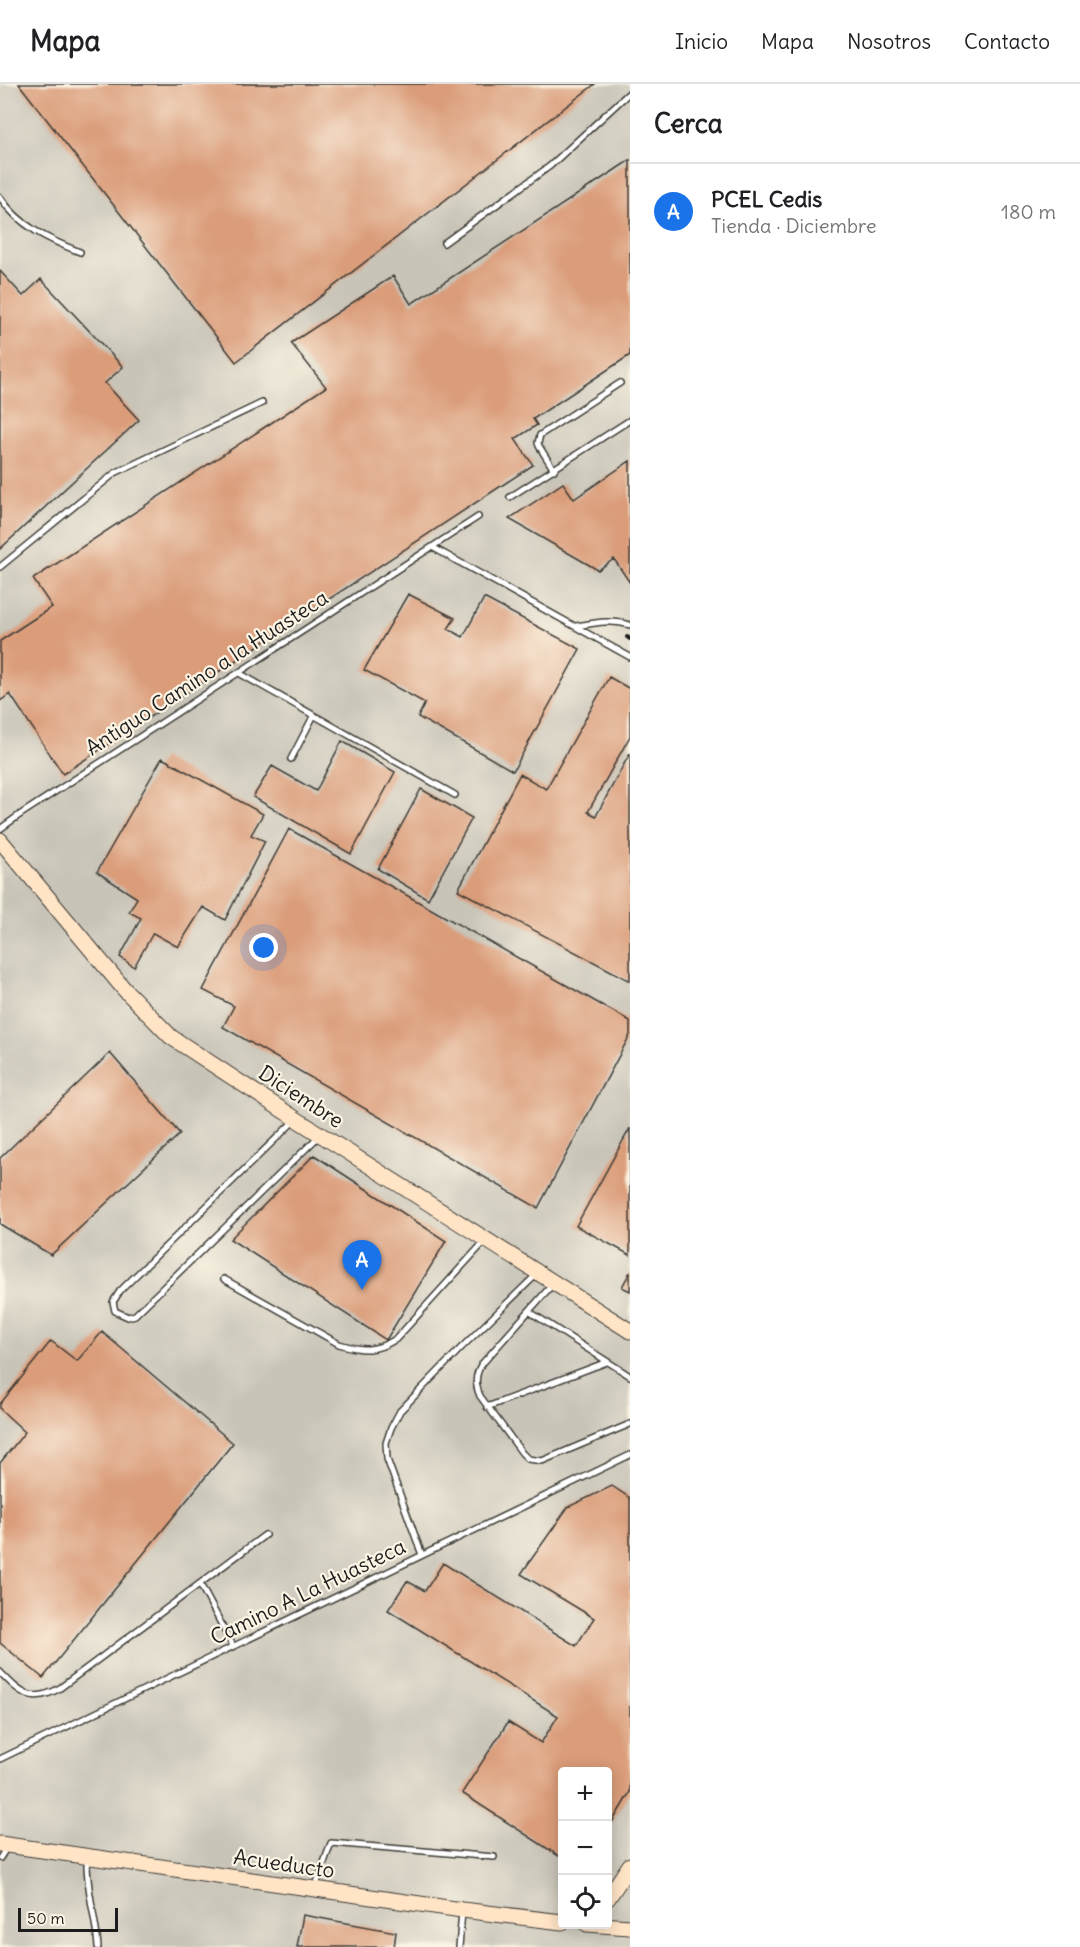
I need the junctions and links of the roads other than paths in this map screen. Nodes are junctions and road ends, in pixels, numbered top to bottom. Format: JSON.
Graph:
{"nodes":[{"id":1,"x":630,"y":92,"type":"edge"},
{"id":2,"x":0,"y":197,"type":"edge"},
{"id":3,"x":444,"y":243,"type":"dead end"},
{"id":4,"x":80,"y":252,"type":"dead end"},
{"id":5,"x":620,"y":383,"type":"dead end"},
{"id":6,"x":262,"y":403,"type":"dead end"},
{"id":7,"x":630,"y":420,"type":"edge"},
{"id":8,"x":554,"y":470,"type":"junction"},
{"id":9,"x":510,"y":497,"type":"dead end"},
{"id":10,"x":478,"y":517,"type":"dead end"},
{"id":11,"x":432,"y":547,"type":"junction"},
{"id":12,"x":0,"y":567,"type":"edge"},
{"id":13,"x":576,"y":626,"type":"junction"},
{"id":14,"x":630,"y":626,"type":"edge"},
{"id":15,"x":630,"y":657,"type":"edge"},
{"id":16,"x":239,"y":673,"type":"junction"},
{"id":17,"x":314,"y":715,"type":"junction"},
{"id":18,"x":291,"y":759,"type":"dead end"},
{"id":19,"x":455,"y":795,"type":"dead end"},
{"id":20,"x":0,"y":830,"type":"edge"},
{"id":21,"x":0,"y":840,"type":"edge"},
{"id":22,"x":296,"y":1119,"type":"junction"},
{"id":23,"x":320,"y":1134,"type":"junction"},
{"id":24,"x":486,"y":1240,"type":"junction"},
{"id":25,"x":538,"y":1273,"type":"junction"},
{"id":26,"x":224,"y":1279,"type":"dead end"},
{"id":27,"x":554,"y":1283,"type":"junction"},
{"id":28,"x":530,"y":1312,"type":"junction"},
{"id":29,"x":630,"y":1331,"type":"edge"},
{"id":30,"x":607,"y":1362,"type":"junction"},
{"id":31,"x":630,"y":1376,"type":"edge"},
{"id":32,"x":488,"y":1407,"type":"junction"},
{"id":33,"x":630,"y":1424,"type":"edge"},
{"id":34,"x":630,"y":1455,"type":"edge"},
{"id":35,"x":265,"y":1535,"type":"dead end"},
{"id":36,"x":422,"y":1555,"type":"junction"},
{"id":37,"x":200,"y":1584,"type":"junction"},
{"id":38,"x":233,"y":1646,"type":"junction"},
{"id":39,"x":0,"y":1672,"type":"edge"},
{"id":40,"x":0,"y":1759,"type":"edge"},
{"id":41,"x":3,"y":1850,"type":"edge"},
{"id":42,"x":87,"y":1857,"type":"junction"},
{"id":43,"x":494,"y":1857,"type":"dead end"},
{"id":44,"x":630,"y":1864,"type":"edge"},
{"id":45,"x":315,"y":1889,"type":"junction"},
{"id":46,"x":612,"y":1892,"type":"edge"},
{"id":47,"x":462,"y":1910,"type":"junction"},
{"id":48,"x":558,"y":1922,"type":"edge"},
{"id":49,"x":612,"y":1926,"type":"edge"},
{"id":50,"x":630,"y":1927,"type":"edge"},
{"id":51,"x":98,"y":1947,"type":"edge"},
{"id":52,"x":459,"y":1947,"type":"edge"}],
"edges":[{"from":1,"to":3,"type":"lane"},
{"from":2,"to":4,"type":"lane"},
{"from":5,"to":8,"type":"lane"},
{"from":6,"to":12,"type":"lane"},
{"from":7,"to":8,"type":"lane"},
{"from":8,"to":9,"type":"lane"},
{"from":10,"to":11,"type":"lane","name":"Antiguo Camino a la Huasteca"},
{"from":11,"to":13,"type":"lane"},
{"from":11,"to":16,"type":"lane","name":"Antiguo Camino a la Huasteca"},
{"from":13,"to":14,"type":"lane"},
{"from":13,"to":15,"type":"lane"},
{"from":16,"to":17,"type":"lane"},
{"from":16,"to":20,"type":"lane","name":"Antiguo Camino a la Huasteca"},
{"from":17,"to":18,"type":"lane"},
{"from":17,"to":19,"type":"lane"},
{"from":21,"to":22,"type":"street","name":"Diciembre"},
{"from":22,"to":23,"type":"street","name":"Diciembre"},
{"from":22,"to":23,"type":"lane"},
{"from":23,"to":24,"type":"street","name":"Diciembre"},
{"from":24,"to":25,"type":"street","name":"Diciembre"},
{"from":24,"to":26,"type":"lane"},
{"from":25,"to":27,"type":"street","name":"Diciembre"},
{"from":25,"to":36,"type":"lane"},
{"from":27,"to":28,"type":"lane"},
{"from":27,"to":29,"type":"street","name":"Diciembre"},
{"from":28,"to":30,"type":"lane"},
{"from":28,"to":32,"type":"lane"},
{"from":30,"to":31,"type":"lane"},
{"from":30,"to":32,"type":"lane"},
{"from":32,"to":33,"type":"lane"},
{"from":34,"to":36,"type":"lane","name":"Camino A La Huasteca"},
{"from":35,"to":37,"type":"lane"},
{"from":36,"to":38,"type":"lane","name":"Camino A La Huasteca"},
{"from":37,"to":38,"type":"lane"},
{"from":37,"to":39,"type":"lane"},
{"from":38,"to":40,"type":"lane","name":"Camino A La Huasteca"},
{"from":41,"to":42,"type":"street","name":"Acueducto"},
{"from":42,"to":45,"type":"street","name":"Acueducto"},
{"from":42,"to":51,"type":"lane"},
{"from":43,"to":45,"type":"lane"},
{"from":44,"to":46,"type":"street"},
{"from":45,"to":47,"type":"street","name":"Acueducto"},
{"from":47,"to":48,"type":"street","name":"Acueducto"},
{"from":47,"to":52,"type":"lane"},
{"from":49,"to":50,"type":"street"}]}
